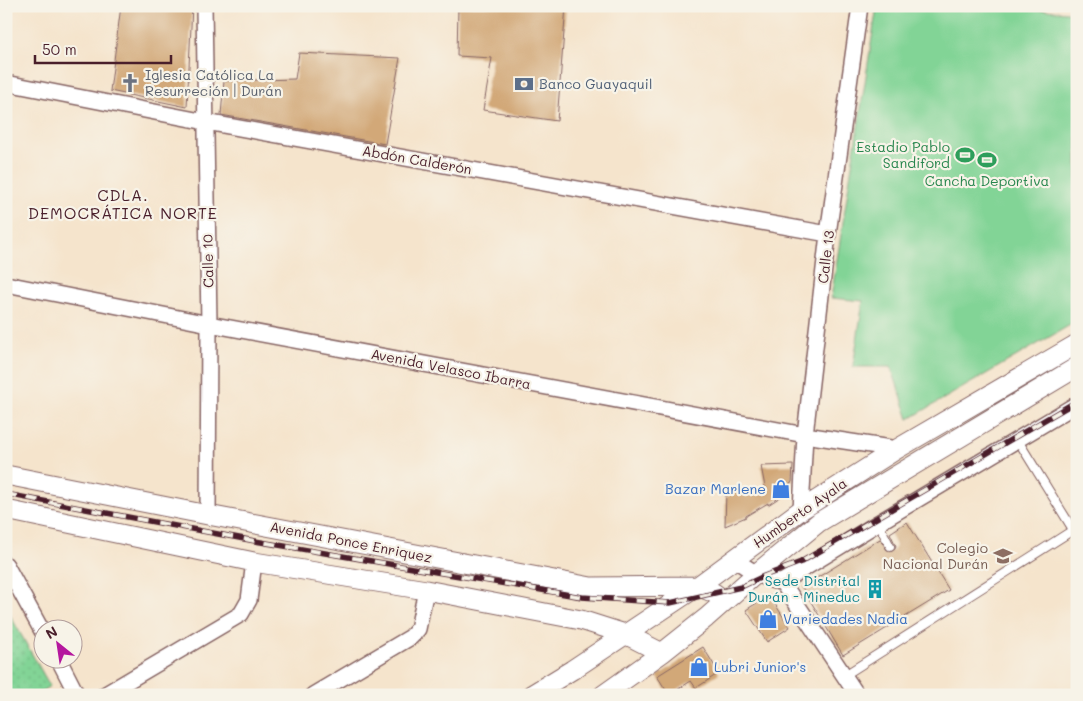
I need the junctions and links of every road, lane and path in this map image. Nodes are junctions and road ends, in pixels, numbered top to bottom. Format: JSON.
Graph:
{"nodes":[{"id":1,"x":204,"y":6,"type":"edge"},
{"id":2,"x":860,"y":6,"type":"edge"},
{"id":3,"x":6,"y":83,"type":"edge"},
{"id":4,"x":206,"y":122,"type":"junction"},
{"id":5,"x":828,"y":234,"type":"junction"},
{"id":6,"x":6,"y":284,"type":"edge"},
{"id":7,"x":209,"y":324,"type":"junction"},
{"id":8,"x":1077,"y":344,"type":"edge"},
{"id":9,"x":1077,"y":367,"type":"edge"},
{"id":10,"x":1077,"y":404,"type":"edge"},
{"id":11,"x":805,"y":434,"type":"junction"},
{"id":12,"x":1017,"y":439,"type":"junction"},
{"id":13,"x":897,"y":449,"type":"junction"},
{"id":14,"x":6,"y":475,"type":"edge"},
{"id":15,"x":6,"y":510,"type":"edge"},
{"id":16,"x":801,"y":510,"type":"junction"},
{"id":17,"x":208,"y":515,"type":"junction"},
{"id":18,"x":878,"y":522,"type":"junction"},
{"id":19,"x":1075,"y":533,"type":"edge"},
{"id":20,"x":890,"y":546,"type":"dead end"},
{"id":21,"x":735,"y":560,"type":"junction"},
{"id":22,"x":254,"y":562,"type":"junction"},
{"id":23,"x":6,"y":564,"type":"edge"},
{"id":24,"x":757,"y":573,"type":"junction"},
{"id":25,"x":782,"y":582,"type":"junction"},
{"id":26,"x":698,"y":586,"type":"junction"},
{"id":27,"x":426,"y":590,"type":"junction"},
{"id":28,"x":725,"y":601,"type":"junction"},
{"id":29,"x":35,"y":618,"type":"edge"},
{"id":30,"x":625,"y":634,"type":"junction"},
{"id":31,"x":662,"y":653,"type":"junction"},
{"id":32,"x":63,"y":668,"type":"edge"},
{"id":33,"x":845,"y":675,"type":"junction"},
{"id":34,"x":78,"y":695,"type":"edge"},
{"id":35,"x":104,"y":695,"type":"edge"},
{"id":36,"x":312,"y":695,"type":"edge"},
{"id":37,"x":531,"y":695,"type":"edge"},
{"id":38,"x":602,"y":695,"type":"edge"},
{"id":39,"x":857,"y":695,"type":"edge"}],
"edges":[{"from":1,"to":4,"type":"street","name":"Calle 10"},
{"from":2,"to":5,"type":"street","name":"Calle 13"},
{"from":3,"to":4,"type":"street","name":"Abdón Calderón"},
{"from":4,"to":5,"type":"street","name":"Abdón Calderón"},
{"from":4,"to":7,"type":"street","name":"Calle 10"},
{"from":5,"to":11,"type":"street","name":"Calle 13"},
{"from":6,"to":7,"type":"street","name":"Avenida Velasco Ibarra"},
{"from":7,"to":11,"type":"street","name":"Avenida Velasco Ibarra"},
{"from":7,"to":17,"type":"street","name":"Calle 10"},
{"from":8,"to":13,"type":"street","name":"Humberto Ayala"},
{"from":9,"to":24,"type":"street","name":"Humberto Ayala"},
{"from":10,"to":12,"type":"street"},
{"from":11,"to":13,"type":"street","name":"Avenida Velasco Ibarra"},
{"from":11,"to":16,"type":"street","name":"Calle 13"},
{"from":12,"to":18,"type":"street"},
{"from":12,"to":19,"type":"lane"},
{"from":13,"to":16,"type":"street","name":"Humberto Ayala"},
{"from":14,"to":17,"type":"street","name":"Avenida Ponce Enriquez"},
{"from":15,"to":22,"type":"street"},
{"from":16,"to":21,"type":"street","name":"Humberto Ayala"},
{"from":17,"to":26,"type":"street","name":"Avenida Ponce Enriquez"},
{"from":18,"to":20,"type":"lane"},
{"from":18,"to":25,"type":"street"},
{"from":19,"to":33,"type":"lane"},
{"from":21,"to":24,"type":"street"},
{"from":21,"to":26,"type":"street","name":"Humberto Ayala"},
{"from":22,"to":27,"type":"street"},
{"from":22,"to":35,"type":"street"},
{"from":23,"to":29,"type":"street"},
{"from":24,"to":25,"type":"street"},
{"from":24,"to":28,"type":"street","name":"Humberto Ayala"},
{"from":25,"to":33,"type":"street"},
{"from":26,"to":28,"type":"street"},
{"from":26,"to":30,"type":"street","name":"Humberto Ayala"},
{"from":27,"to":30,"type":"street"},
{"from":27,"to":36,"type":"street"},
{"from":28,"to":31,"type":"street","name":"Humberto Ayala"},
{"from":30,"to":31,"type":"street"},
{"from":30,"to":37,"type":"street","name":"Humberto Ayala"},
{"from":31,"to":38,"type":"street","name":"Humberto Ayala"},
{"from":32,"to":34,"type":"street"},
{"from":33,"to":39,"type":"street"}]}
